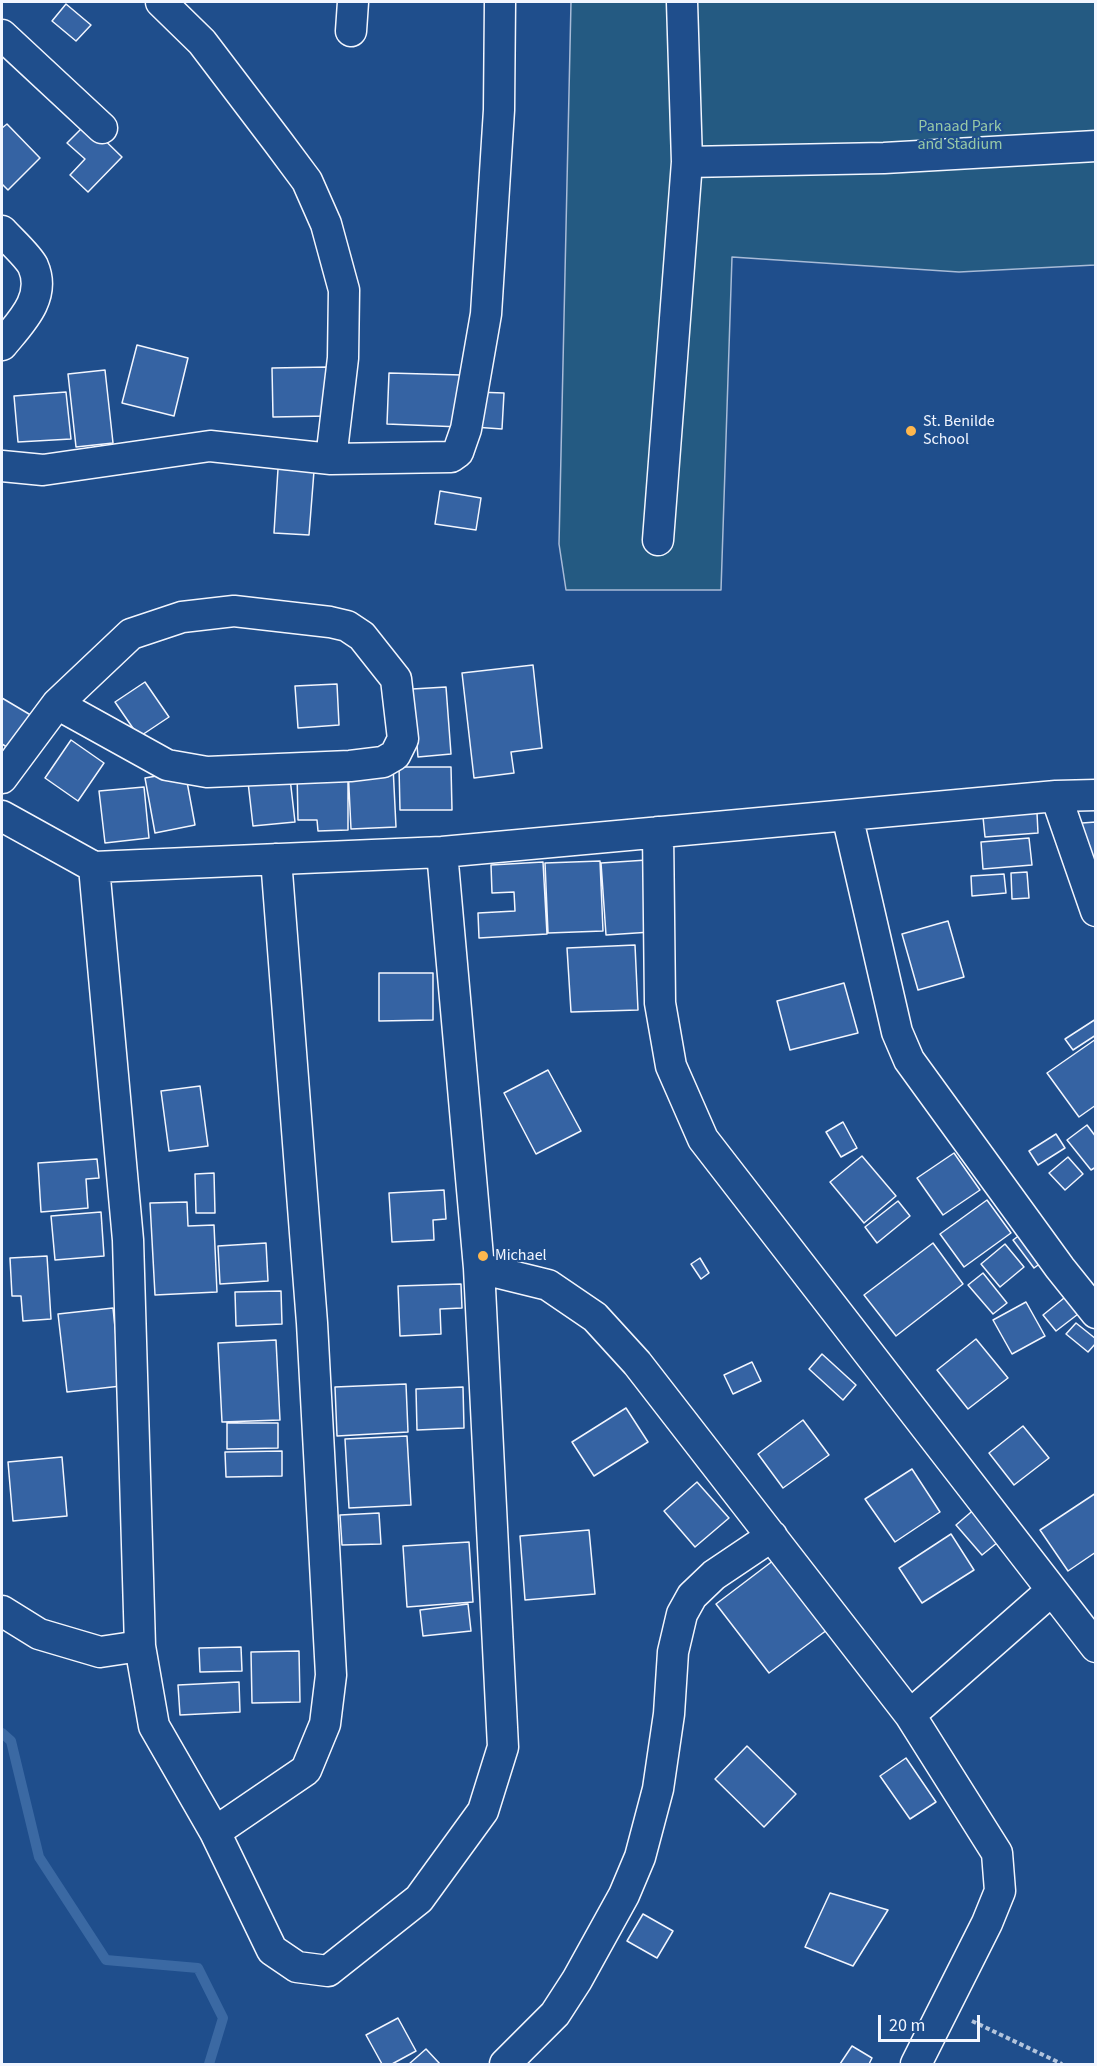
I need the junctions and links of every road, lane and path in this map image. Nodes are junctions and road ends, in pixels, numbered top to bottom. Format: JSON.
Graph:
{"nodes":[{"id":1,"x":161,"y":2,"type":"edge"},
{"id":2,"x":353,"y":2,"type":"edge"},
{"id":3,"x":500,"y":2,"type":"edge"},
{"id":4,"x":682,"y":2,"type":"edge"},
{"id":5,"x":351,"y":32,"type":"dead end"},
{"id":6,"x":2,"y":35,"type":"edge"},
{"id":7,"x":102,"y":128,"type":"dead end"},
{"id":8,"x":1095,"y":146,"type":"edge"},
{"id":9,"x":687,"y":162,"type":"junction"},
{"id":10,"x":2,"y":231,"type":"edge"},
{"id":11,"x":2,"y":345,"type":"edge"},
{"id":12,"x":331,"y":459,"type":"junction"},
{"id":13,"x":2,"y":466,"type":"edge"},
{"id":14,"x":658,"y":540,"type":"dead end"},
{"id":15,"x":57,"y":704,"type":"junction"},
{"id":16,"x":2,"y":778,"type":"edge"},
{"id":17,"x":1095,"y":795,"type":"edge"},
{"id":18,"x":1056,"y":796,"type":"junction"},
{"id":19,"x":847,"y":815,"type":"junction"},
{"id":20,"x":2,"y":816,"type":"edge"},
{"id":21,"x":658,"y":832,"type":"junction"},
{"id":22,"x":442,"y":852,"type":"junction"},
{"id":23,"x":276,"y":859,"type":"junction"},
{"id":24,"x":94,"y":867,"type":"junction"},
{"id":25,"x":1095,"y":911,"type":"edge"},
{"id":26,"x":479,"y":1268,"type":"junction"},
{"id":27,"x":1095,"y":1313,"type":"edge"},
{"id":28,"x":772,"y":1536,"type":"junction"},
{"id":29,"x":1051,"y":1591,"type":"junction"},
{"id":30,"x":2,"y":1611,"type":"edge"},
{"id":31,"x":140,"y":1646,"type":"junction"},
{"id":32,"x":1095,"y":1647,"type":"edge"},
{"id":33,"x":910,"y":1715,"type":"junction"},
{"id":34,"x":214,"y":1832,"type":"junction"},
{"id":35,"x":944,"y":2008,"type":"junction"},
{"id":36,"x":505,"y":2064,"type":"edge"},
{"id":37,"x":916,"y":2064,"type":"edge"},
{"id":38,"x":1062,"y":2064,"type":"edge"}],
"edges":[{"from":1,"to":12,"type":"street"},
{"from":2,"to":5,"type":"street"},
{"from":3,"to":12,"type":"street"},
{"from":4,"to":9,"type":"street"},
{"from":6,"to":7,"type":"street"},
{"from":8,"to":9,"type":"street"},
{"from":9,"to":14,"type":"street"},
{"from":10,"to":11,"type":"street"},
{"from":12,"to":13,"type":"street"},
{"from":15,"to":15,"type":"street"},
{"from":15,"to":16,"type":"street"},
{"from":17,"to":18,"type":"street"},
{"from":18,"to":19,"type":"street"},
{"from":18,"to":25,"type":"street"},
{"from":19,"to":21,"type":"street"},
{"from":19,"to":27,"type":"street"},
{"from":20,"to":24,"type":"street"},
{"from":21,"to":22,"type":"street"},
{"from":21,"to":29,"type":"street"},
{"from":22,"to":23,"type":"street"},
{"from":22,"to":26,"type":"street"},
{"from":23,"to":24,"type":"street"},
{"from":23,"to":34,"type":"street"},
{"from":24,"to":31,"type":"street"},
{"from":26,"to":28,"type":"street"},
{"from":26,"to":34,"type":"street"},
{"from":28,"to":33,"type":"street"},
{"from":28,"to":36,"type":"street"},
{"from":29,"to":32,"type":"street"},
{"from":29,"to":33,"type":"street"},
{"from":30,"to":31,"type":"street"},
{"from":31,"to":34,"type":"street"},
{"from":33,"to":35,"type":"street"},
{"from":35,"to":37,"type":"street"},
{"from":35,"to":38,"type":"path"}]}
